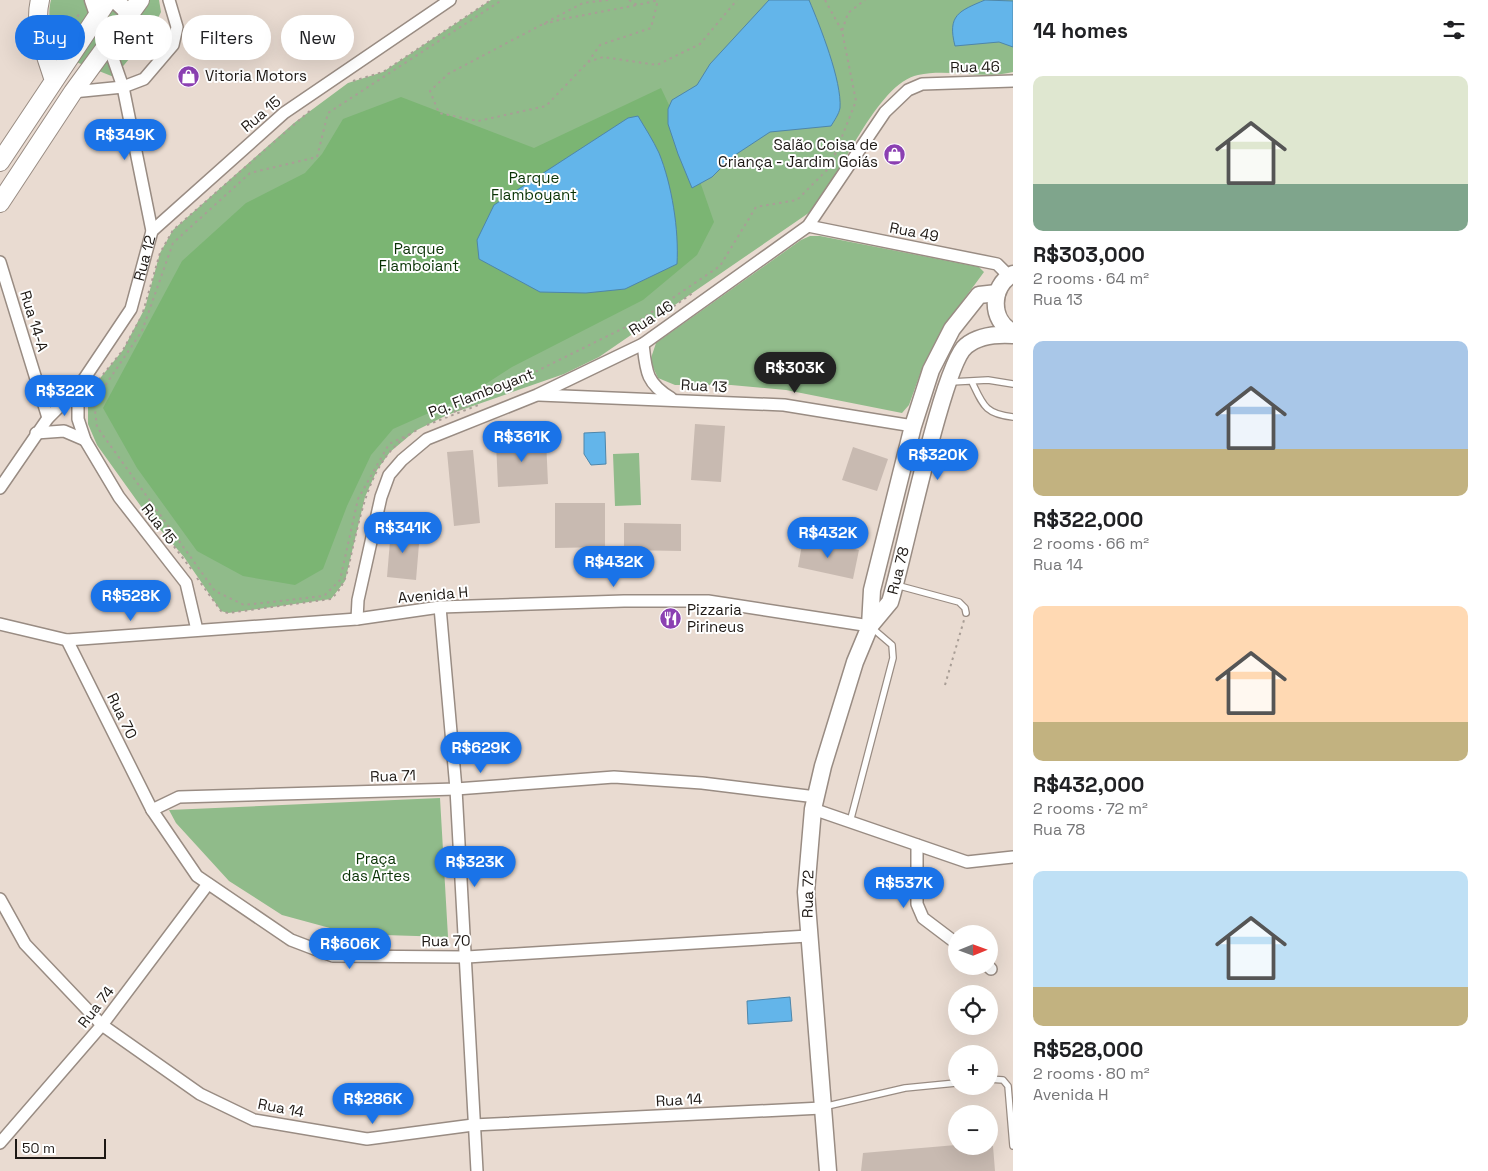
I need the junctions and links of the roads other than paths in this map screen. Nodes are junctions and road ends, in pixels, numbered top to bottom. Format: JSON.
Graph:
{"nodes":[{"id":1,"x":40,"y":0,"type":"edge"},
{"id":2,"x":108,"y":0,"type":"edge"},
{"id":3,"x":115,"y":0,"type":"edge"},
{"id":4,"x":169,"y":0,"type":"edge"},
{"id":5,"x":450,"y":0,"type":"edge"},
{"id":6,"x":135,"y":7,"type":"edge"},
{"id":7,"x":91,"y":9,"type":"edge"},
{"id":8,"x":96,"y":60,"type":"edge"},
{"id":9,"x":114,"y":60,"type":"edge"},
{"id":10,"x":54,"y":81,"type":"junction"},
{"id":11,"x":1013,"y":81,"type":"edge"},
{"id":12,"x":123,"y":87,"type":"junction"},
{"id":13,"x":73,"y":92,"type":"junction"},
{"id":14,"x":0,"y":162,"type":"edge"},
{"id":15,"x":0,"y":203,"type":"edge"},
{"id":16,"x":808,"y":226,"type":"junction"},
{"id":17,"x":152,"y":231,"type":"junction"},
{"id":18,"x":0,"y":262,"type":"edge"},
{"id":19,"x":1011,"y":275,"type":"edge"},
{"id":20,"x":996,"y":293,"type":"junction"},
{"id":21,"x":1013,"y":334,"type":"edge"},
{"id":22,"x":643,"y":344,"type":"junction"},
{"id":23,"x":947,"y":382,"type":"junction"},
{"id":24,"x":972,"y":382,"type":"junction"},
{"id":25,"x":1013,"y":384,"type":"edge"},
{"id":26,"x":78,"y":388,"type":"junction"},
{"id":27,"x":537,"y":395,"type":"junction"},
{"id":28,"x":672,"y":399,"type":"junction"},
{"id":29,"x":1013,"y":417,"type":"edge"},
{"id":30,"x":48,"y":418,"type":"junction"},
{"id":31,"x":914,"y":426,"type":"junction"},
{"id":32,"x":36,"y":434,"type":"junction"},
{"id":33,"x":85,"y":440,"type":"junction"},
{"id":34,"x":0,"y":488,"type":"edge"},
{"id":35,"x":896,"y":585,"type":"junction"},
{"id":36,"x":440,"y":608,"type":"junction"},
{"id":37,"x":966,"y":613,"type":"road end"},
{"id":38,"x":357,"y":619,"type":"junction"},
{"id":39,"x":0,"y":624,"type":"edge"},
{"id":40,"x":870,"y":626,"type":"junction"},
{"id":41,"x":197,"y":630,"type":"junction"},
{"id":42,"x":67,"y":640,"type":"junction"},
{"id":43,"x":456,"y":789,"type":"junction"},
{"id":44,"x":815,"y":803,"type":"junction"},
{"id":45,"x":152,"y":810,"type":"junction"},
{"id":46,"x":850,"y":822,"type":"junction"},
{"id":47,"x":917,"y":845,"type":"junction"},
{"id":48,"x":1013,"y":857,"type":"edge"},
{"id":49,"x":208,"y":884,"type":"junction"},
{"id":50,"x":0,"y":899,"type":"edge"},
{"id":51,"x":808,"y":936,"type":"junction"},
{"id":52,"x":948,"y":937,"type":"edge"},
{"id":53,"x":466,"y":957,"type":"junction"},
{"id":54,"x":102,"y":1025,"type":"junction"},
{"id":55,"x":998,"y":1080,"type":"edge"},
{"id":56,"x":948,"y":1083,"type":"edge"},
{"id":57,"x":822,"y":1108,"type":"junction"},
{"id":58,"x":473,"y":1125,"type":"junction"},
{"id":59,"x":0,"y":1143,"type":"edge"},
{"id":60,"x":1013,"y":1146,"type":"edge"},
{"id":61,"x":477,"y":1171,"type":"edge"},
{"id":62,"x":828,"y":1171,"type":"edge"}],
"edges":[{"from":1,"to":10,"type":"main road"},
{"from":2,"to":7,"type":"main road"},
{"from":3,"to":6,"type":"main road"},
{"from":4,"to":12,"type":"street"},
{"from":5,"to":17,"type":"street","name":"Rua 15"},
{"from":7,"to":10,"type":"main road"},
{"from":8,"to":13,"type":"main road"},
{"from":9,"to":12,"type":"street","name":"Rua 12"},
{"from":10,"to":14,"type":"main road"},
{"from":11,"to":16,"type":"street","name":"Rua 46"},
{"from":12,"to":13,"type":"street"},
{"from":12,"to":17,"type":"street","name":"Rua 12"},
{"from":13,"to":15,"type":"main road"},
{"from":16,"to":19,"type":"street","name":"Rua 49"},
{"from":16,"to":22,"type":"street","name":"Rua 46"},
{"from":17,"to":26,"type":"street","name":"Rua 12"},
{"from":18,"to":30,"type":"street","name":"Rua 14-A"},
{"from":19,"to":20,"type":"main road"},
{"from":20,"to":21,"type":"main road"},
{"from":20,"to":31,"type":"main road","name":"Rua 78"},
{"from":21,"to":23,"type":"main road","name":"Rua 78"},
{"from":22,"to":27,"type":"street","name":"Rua 46"},
{"from":22,"to":28,"type":"street","name":"Rua 13"},
{"from":23,"to":24,"type":"lane"},
{"from":23,"to":35,"type":"main road","name":"Rua 78"},
{"from":24,"to":25,"type":"lane"},
{"from":24,"to":29,"type":"lane"},
{"from":26,"to":30,"type":"street"},
{"from":26,"to":33,"type":"street","name":"Rua 15"},
{"from":27,"to":28,"type":"street","name":"Rua 13"},
{"from":27,"to":38,"type":"street","name":"Rua 46"},
{"from":28,"to":31,"type":"street","name":"Rua 13"},
{"from":30,"to":32,"type":"street"},
{"from":31,"to":40,"type":"main road","name":"Rua 78"},
{"from":32,"to":33,"type":"street"},
{"from":32,"to":34,"type":"street"},
{"from":33,"to":41,"type":"street","name":"Rua 15"},
{"from":35,"to":37,"type":"lane"},
{"from":35,"to":40,"type":"main road","name":"Rua 78"},
{"from":36,"to":38,"type":"street","name":"Avenida H"},
{"from":36,"to":40,"type":"street","name":"Avenida H"},
{"from":36,"to":43,"type":"street"},
{"from":38,"to":41,"type":"street","name":"Avenida H"},
{"from":39,"to":42,"type":"street","name":"Avenida H"},
{"from":40,"to":44,"type":"main road","name":"Rua 72"},
{"from":40,"to":46,"type":"lane"},
{"from":41,"to":42,"type":"street","name":"Avenida H"},
{"from":42,"to":45,"type":"street","name":"Rua 70"},
{"from":43,"to":44,"type":"street","name":"Rua 71"},
{"from":43,"to":45,"type":"street","name":"Rua 71"},
{"from":43,"to":53,"type":"street"},
{"from":44,"to":46,"type":"street","name":"Rua 71"},
{"from":44,"to":51,"type":"main road","name":"Rua 72"},
{"from":45,"to":49,"type":"street","name":"Rua 70"},
{"from":46,"to":47,"type":"street","name":"Rua 71"},
{"from":47,"to":48,"type":"street","name":"Rua 71"},
{"from":47,"to":52,"type":"street"},
{"from":49,"to":53,"type":"street","name":"Rua 70"},
{"from":49,"to":54,"type":"street","name":"Rua 74"},
{"from":50,"to":54,"type":"street","name":"Rua 14"},
{"from":51,"to":53,"type":"street","name":"Rua 70"},
{"from":51,"to":57,"type":"main road","name":"Rua 72"},
{"from":53,"to":58,"type":"street"},
{"from":54,"to":58,"type":"street","name":"Rua 14"},
{"from":54,"to":59,"type":"street","name":"Rua 74"},
{"from":55,"to":60,"type":"lane"},
{"from":56,"to":57,"type":"lane"},
{"from":57,"to":58,"type":"street","name":"Rua 14"},
{"from":57,"to":62,"type":"main road","name":"Rua 72"},
{"from":58,"to":61,"type":"street"}]}
